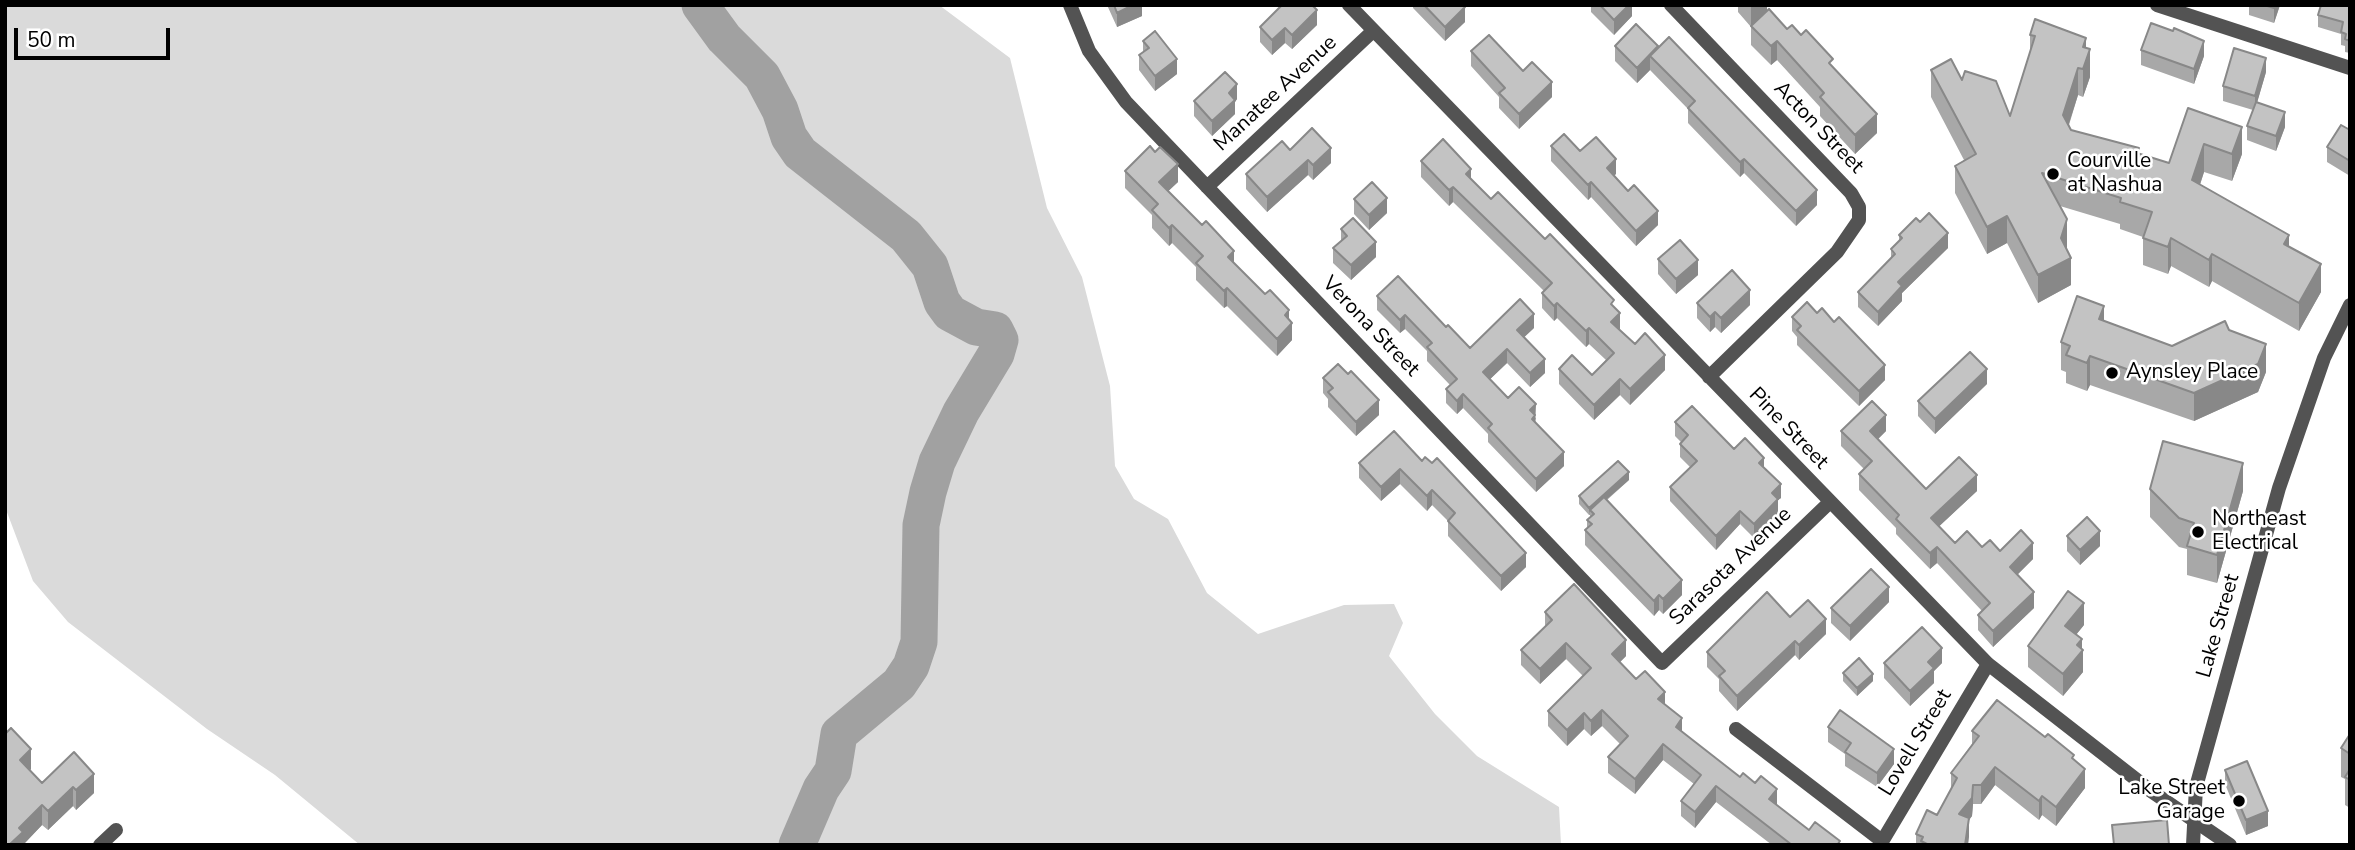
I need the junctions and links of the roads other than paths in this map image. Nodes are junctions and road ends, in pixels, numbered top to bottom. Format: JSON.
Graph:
{"nodes":[{"id":1,"x":1070,"y":5,"type":"edge"},
{"id":2,"x":1349,"y":5,"type":"edge"},
{"id":3,"x":1671,"y":5,"type":"edge"},
{"id":4,"x":2157,"y":5,"type":"edge"},
{"id":5,"x":1373,"y":31,"type":"junction"},
{"id":6,"x":2350,"y":68,"type":"edge"},
{"id":7,"x":1207,"y":187,"type":"junction"},
{"id":8,"x":2350,"y":305,"type":"edge"},
{"id":9,"x":1709,"y":377,"type":"junction"},
{"id":10,"x":1830,"y":502,"type":"junction"},
{"id":11,"x":1662,"y":663,"type":"joint"},
{"id":12,"x":1988,"y":664,"type":"junction"},
{"id":13,"x":1736,"y":729,"type":"dead end"},
{"id":14,"x":2193,"y":817,"type":"junction"},
{"id":15,"x":116,"y":830,"type":"dead end"},
{"id":16,"x":1881,"y":843,"type":"edge"},
{"id":17,"x":100,"y":845,"type":"edge"},
{"id":18,"x":2193,"y":845,"type":"edge"},
{"id":19,"x":2230,"y":845,"type":"edge"}],
"edges":[{"from":1,"to":7,"type":"street","name":"Verona Street"},
{"from":2,"to":5,"type":"street","name":"Pine Street"},
{"from":3,"to":9,"type":"street","name":"Acton Street"},
{"from":4,"to":6,"type":"street"},
{"from":5,"to":7,"type":"street","name":"Manatee Avenue"},
{"from":5,"to":9,"type":"street","name":"Pine Street"},
{"from":7,"to":11,"type":"street","name":"Verona Street"},
{"from":8,"to":14,"type":"street","name":"Lake Street"},
{"from":9,"to":10,"type":"street","name":"Pine Street"},
{"from":10,"to":11,"type":"street","name":"Sarasota Avenue"},
{"from":10,"to":12,"type":"street","name":"Pine Street"},
{"from":12,"to":14,"type":"street","name":"Pine Street"},
{"from":12,"to":16,"type":"street","name":"Lovell Street"},
{"from":13,"to":16,"type":"street"},
{"from":14,"to":18,"type":"street","name":"Lake Street"},
{"from":14,"to":19,"type":"street","name":"Pine Street"},
{"from":15,"to":17,"type":"street"}]}
